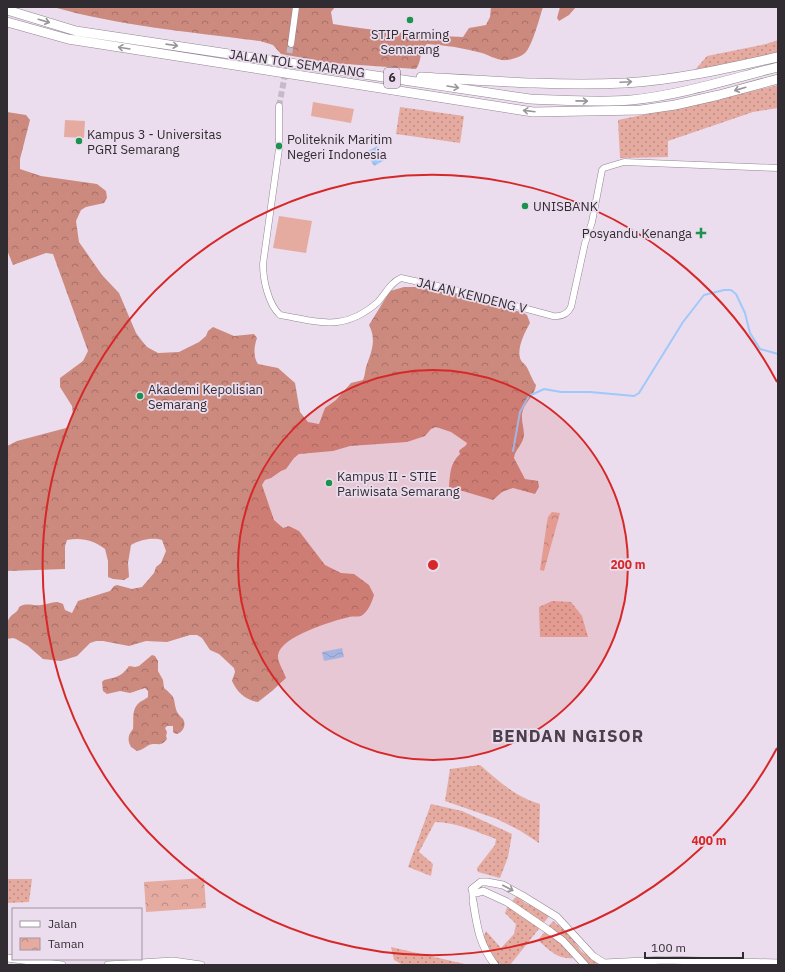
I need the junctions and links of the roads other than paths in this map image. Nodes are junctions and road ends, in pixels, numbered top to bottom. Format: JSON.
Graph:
{"nodes":[{"id":1,"x":296,"y":7,"type":"edge"},
{"id":2,"x":7,"y":10,"type":"edge"},
{"id":3,"x":7,"y":22,"type":"edge"},
{"id":4,"x":291,"y":44,"type":"tunnel mouth"},
{"id":5,"x":778,"y":57,"type":"edge"},
{"id":6,"x":778,"y":67,"type":"edge"},
{"id":7,"x":364,"y":73,"type":"junction"},
{"id":8,"x":778,"y":78,"type":"edge"},
{"id":9,"x":279,"y":106,"type":"tunnel mouth"},
{"id":10,"x":778,"y":168,"type":"edge"},
{"id":11,"x":475,"y":891,"type":"junction"},
{"id":12,"x":473,"y":900,"type":"joint"},
{"id":13,"x":561,"y":921,"type":"junction"},
{"id":14,"x":551,"y":932,"type":"junction"},
{"id":15,"x":23,"y":960,"type":"edge"},
{"id":16,"x":775,"y":964,"type":"edge"},
{"id":17,"x":62,"y":965,"type":"edge"},
{"id":18,"x":108,"y":965,"type":"edge"},
{"id":19,"x":201,"y":965,"type":"edge"},
{"id":20,"x":495,"y":965,"type":"edge"},
{"id":21,"x":586,"y":965,"type":"edge"}],
"edges":[{"from":1,"to":4,"type":"street"},
{"from":2,"to":7,"type":"highway","name":"JALAN TOL SEMARANG","number":"6","one_way":true},
{"from":8,"to":3,"type":"highway","name":"JALAN TOL SEMARANG","number":"6","one_way":true},
{"from":7,"to":5,"type":"highway","one_way":true},
{"from":7,"to":6,"type":"highway","name":"JALAN TOL SEMARANG","number":"6","one_way":true},
{"from":9,"to":10,"type":"street","name":"JALAN KENDENG V"},
{"from":11,"to":12,"type":"street"},
{"from":11,"to":13,"type":"main road","one_way":true},
{"from":11,"to":14,"type":"main road"},
{"from":12,"to":20,"type":"main road"},
{"from":13,"to":14,"type":"main road"},
{"from":13,"to":16,"type":"main road"},
{"from":14,"to":21,"type":"main road"},
{"from":15,"to":17,"type":"main road"},
{"from":18,"to":19,"type":"main road"}]}
